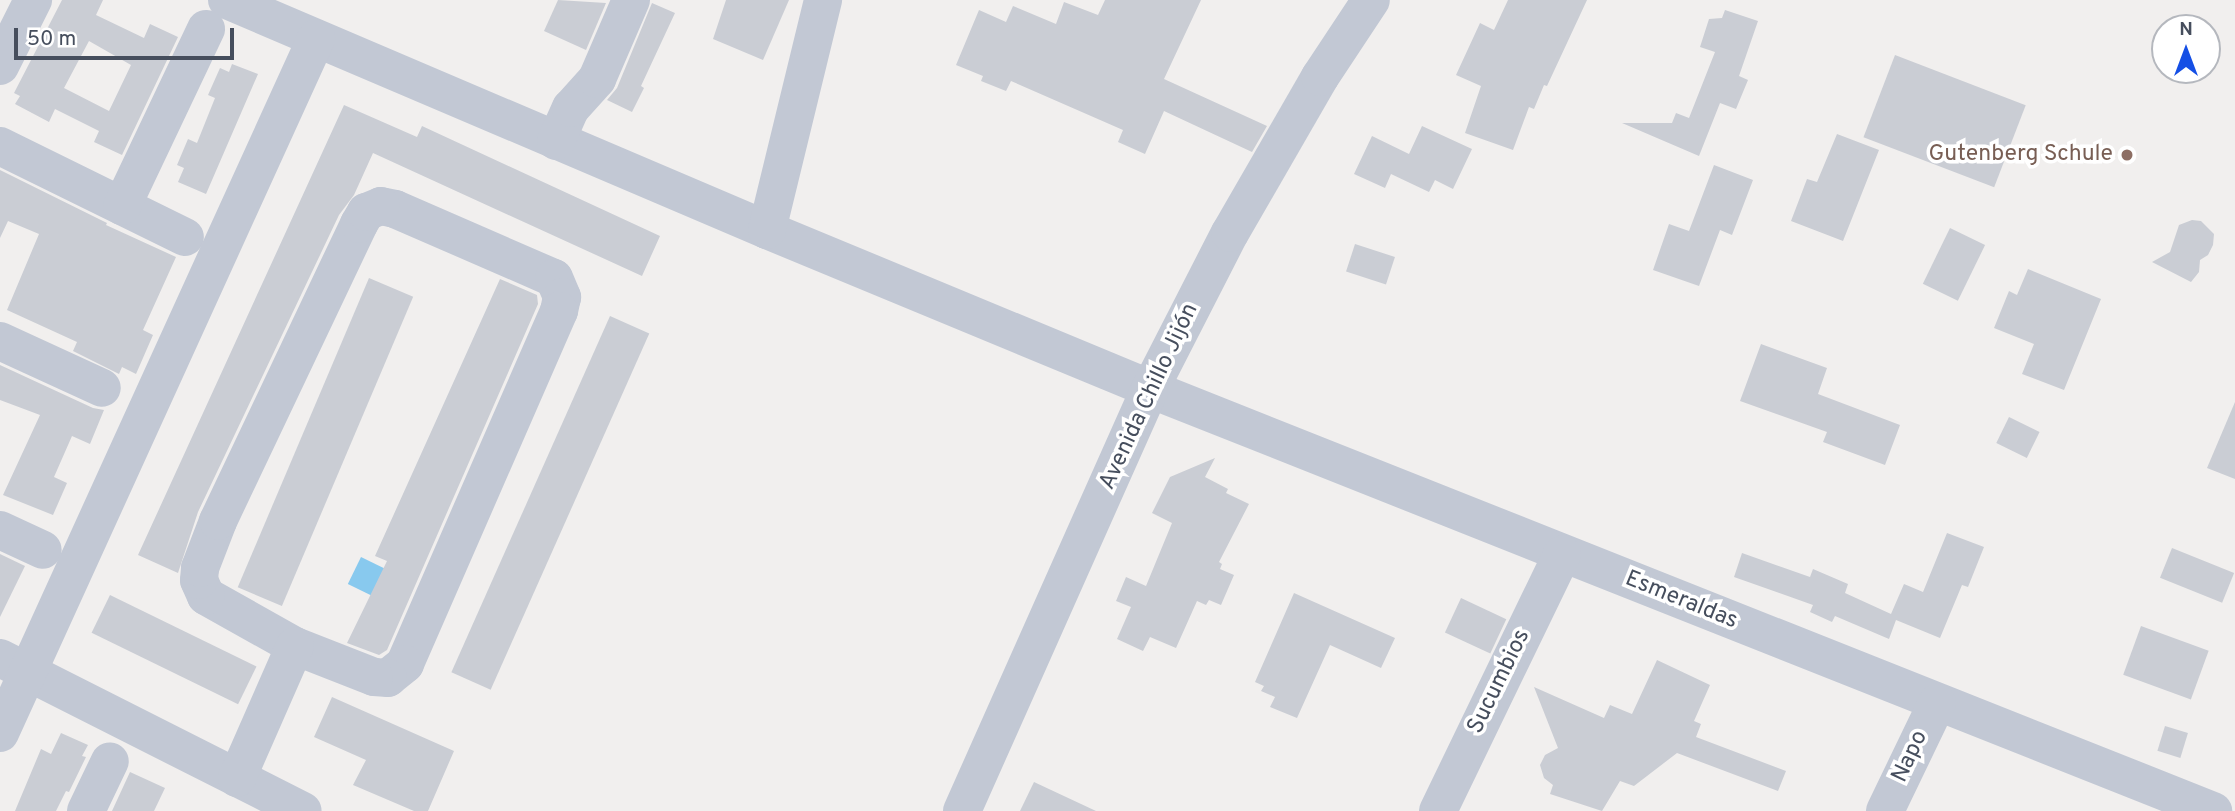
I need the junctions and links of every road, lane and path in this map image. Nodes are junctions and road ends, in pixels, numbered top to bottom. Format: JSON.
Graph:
{"nodes":[{"id":1,"x":33,"y":0,"type":"edge"},
{"id":2,"x":631,"y":0,"type":"edge"},
{"id":3,"x":823,"y":0,"type":"edge"},
{"id":4,"x":1371,"y":0,"type":"edge"},
{"id":5,"x":217,"y":15,"type":"edge"},
{"id":6,"x":316,"y":39,"type":"junction"},
{"id":7,"x":0,"y":66,"type":"edge"},
{"id":8,"x":556,"y":141,"type":"junction"},
{"id":9,"x":0,"y":146,"type":"edge"},
{"id":10,"x":122,"y":206,"type":"junction"},
{"id":11,"x":766,"y":230,"type":"junction"},
{"id":12,"x":184,"y":237,"type":"dead end"},
{"id":13,"x":0,"y":341,"type":"edge"},
{"id":14,"x":102,"y":388,"type":"dead end"},
{"id":15,"x":1150,"y":389,"type":"junction"},
{"id":16,"x":0,"y":530,"type":"edge"},
{"id":17,"x":43,"y":550,"type":"dead end"},
{"id":18,"x":1562,"y":554,"type":"junction"},
{"id":19,"x":295,"y":646,"type":"junction"},
{"id":20,"x":14,"y":665,"type":"edge"},
{"id":21,"x":1937,"y":703,"type":"junction"},
{"id":22,"x":0,"y":733,"type":"edge"},
{"id":23,"x":110,"y":761,"type":"dead end"},
{"id":24,"x":237,"y":778,"type":"junction"},
{"id":25,"x":86,"y":811,"type":"edge"},
{"id":26,"x":303,"y":811,"type":"edge"},
{"id":27,"x":962,"y":811,"type":"edge"},
{"id":28,"x":1438,"y":811,"type":"edge"},
{"id":29,"x":1885,"y":811,"type":"edge"},
{"id":30,"x":2213,"y":811,"type":"edge"}],
"edges":[{"from":1,"to":7,"type":"street"},
{"from":2,"to":8,"type":"street"},
{"from":3,"to":11,"type":"street"},
{"from":4,"to":15,"type":"street","name":"Avenida Chillo Jijón"},
{"from":5,"to":6,"type":"street","name":"Esmeraldas"},
{"from":5,"to":10,"type":"street"},
{"from":6,"to":8,"type":"street","name":"Esmeraldas"},
{"from":6,"to":20,"type":"street"},
{"from":8,"to":11,"type":"street","name":"Esmeraldas"},
{"from":9,"to":10,"type":"street"},
{"from":10,"to":12,"type":"street"},
{"from":11,"to":15,"type":"street","name":"Esmeraldas"},
{"from":13,"to":14,"type":"street"},
{"from":15,"to":18,"type":"street","name":"Esmeraldas"},
{"from":15,"to":27,"type":"street","name":"Avenida Chillo Jijón"},
{"from":16,"to":17,"type":"street"},
{"from":18,"to":21,"type":"street","name":"Esmeraldas"},
{"from":18,"to":28,"type":"street","name":"Sucumbios"},
{"from":19,"to":19,"type":"street"},
{"from":19,"to":24,"type":"street"},
{"from":20,"to":22,"type":"street"},
{"from":20,"to":24,"type":"street"},
{"from":21,"to":29,"type":"street","name":"Napo"},
{"from":21,"to":30,"type":"street","name":"Esmeraldas"},
{"from":23,"to":25,"type":"street"},
{"from":24,"to":26,"type":"street"}]}
